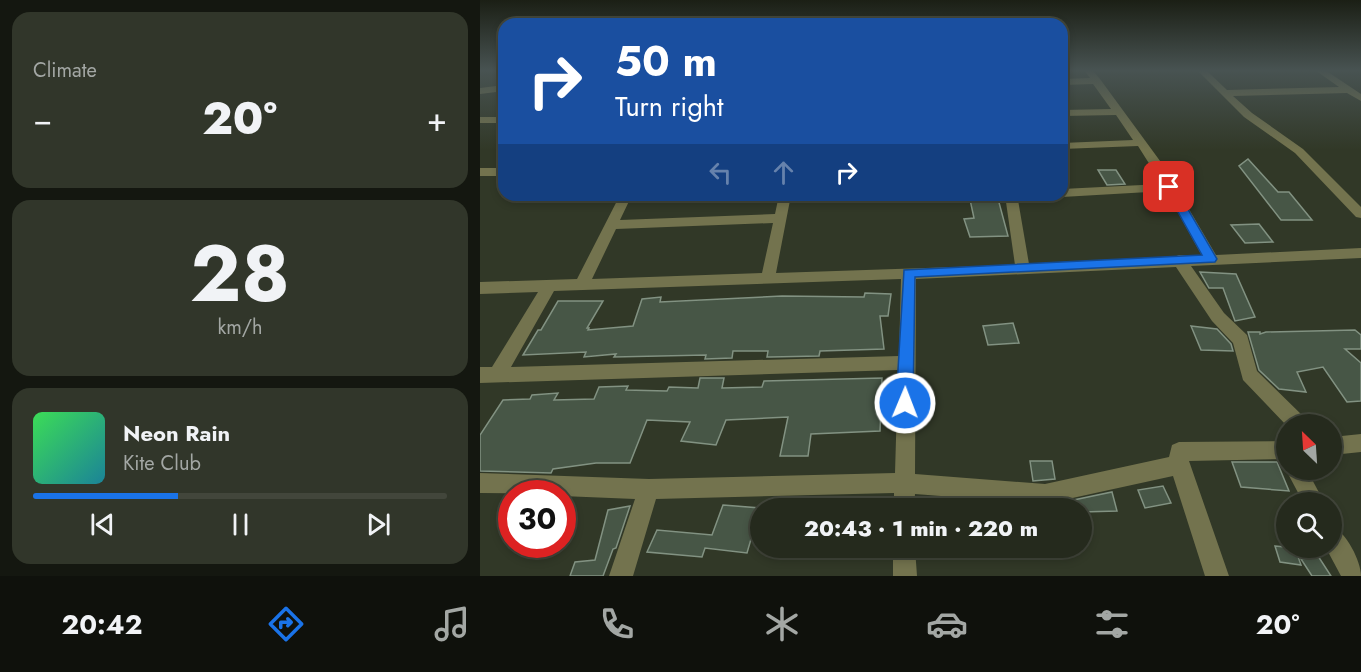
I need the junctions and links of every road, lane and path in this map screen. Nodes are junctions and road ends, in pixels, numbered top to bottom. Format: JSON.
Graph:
{"nodes":[{"id":1,"x":1108,"y":97,"type":"edge"},
{"id":2,"x":1229,"y":97,"type":"edge"},
{"id":3,"x":1120,"y":112,"type":"junction"},
{"id":4,"x":1068,"y":113,"type":"edge"},
{"id":5,"x":480,"y":120,"type":"edge"},
{"id":6,"x":498,"y":120,"type":"edge"},
{"id":7,"x":1141,"y":143,"type":"junction"},
{"id":8,"x":1068,"y":146,"type":"edge"},
{"id":9,"x":498,"y":171,"type":"edge"},
{"id":10,"x":480,"y":172,"type":"edge"},
{"id":11,"x":1169,"y":187,"type":"junction"},
{"id":12,"x":1068,"y":193,"type":"edge"},
{"id":13,"x":623,"y":201,"type":"edge"},
{"id":14,"x":784,"y":201,"type":"edge"},
{"id":15,"x":1013,"y":201,"type":"edge"},
{"id":16,"x":1361,"y":214,"type":"edge"},
{"id":17,"x":780,"y":218,"type":"junction"},
{"id":18,"x":612,"y":225,"type":"junction"},
{"id":19,"x":1361,"y":253,"type":"edge"},
{"id":20,"x":1211,"y":259,"type":"junction"},
{"id":21,"x":1179,"y":260,"type":"junction"},
{"id":22,"x":1023,"y":269,"type":"junction"},
{"id":23,"x":909,"y":273,"type":"junction"},
{"id":24,"x":768,"y":278,"type":"junction"},
{"id":25,"x":581,"y":286,"type":"junction"},
{"id":26,"x":549,"y":287,"type":"junction"},
{"id":27,"x":480,"y":288,"type":"edge"},
{"id":28,"x":905,"y":363,"type":"junction"},
{"id":29,"x":489,"y":374,"type":"edge"},
{"id":30,"x":1288,"y":414,"type":"edge"},
{"id":31,"x":1361,"y":443,"type":"edge"},
{"id":32,"x":1342,"y":445,"type":"edge"},
{"id":33,"x":1276,"y":450,"type":"edge"},
{"id":34,"x":1179,"y":465,"type":"junction"},
{"id":35,"x":480,"y":483,"type":"edge"},
{"id":36,"x":903,"y":483,"type":"junction"},
{"id":37,"x":648,"y":489,"type":"junction"},
{"id":38,"x":904,"y":498,"type":"edge"},
{"id":39,"x":1342,"y":555,"type":"edge"},
{"id":40,"x":904,"y":558,"type":"edge"},
{"id":41,"x":621,"y":576,"type":"edge"},
{"id":42,"x":905,"y":576,"type":"edge"},
{"id":43,"x":1217,"y":576,"type":"edge"},
{"id":44,"x":1354,"y":576,"type":"edge"}],
"edges":[{"from":1,"to":3,"type":"street"},
{"from":2,"to":16,"type":"street"},
{"from":3,"to":4,"type":"street"},
{"from":3,"to":7,"type":"street"},
{"from":5,"to":6,"type":"street"},
{"from":7,"to":8,"type":"street"},
{"from":7,"to":11,"type":"street"},
{"from":9,"to":10,"type":"street"},
{"from":11,"to":12,"type":"street"},
{"from":11,"to":20,"type":"street"},
{"from":13,"to":18,"type":"street"},
{"from":14,"to":17,"type":"street"},
{"from":15,"to":22,"type":"street"},
{"from":17,"to":18,"type":"street"},
{"from":17,"to":24,"type":"street"},
{"from":18,"to":25,"type":"street"},
{"from":19,"to":20,"type":"street"},
{"from":20,"to":21,"type":"street"},
{"from":21,"to":22,"type":"street"},
{"from":21,"to":30,"type":"street"},
{"from":22,"to":23,"type":"street"},
{"from":23,"to":24,"type":"street"},
{"from":23,"to":28,"type":"street"},
{"from":24,"to":25,"type":"street"},
{"from":25,"to":26,"type":"street"},
{"from":26,"to":27,"type":"street"},
{"from":26,"to":29,"type":"street"},
{"from":28,"to":29,"type":"street"},
{"from":28,"to":36,"type":"street"},
{"from":31,"to":32,"type":"street"},
{"from":33,"to":34,"type":"street"},
{"from":34,"to":36,"type":"street"},
{"from":34,"to":43,"type":"street"},
{"from":35,"to":37,"type":"street"},
{"from":36,"to":37,"type":"street"},
{"from":36,"to":38,"type":"street"},
{"from":37,"to":41,"type":"street"},
{"from":39,"to":44,"type":"street"},
{"from":40,"to":42,"type":"street"}]}
